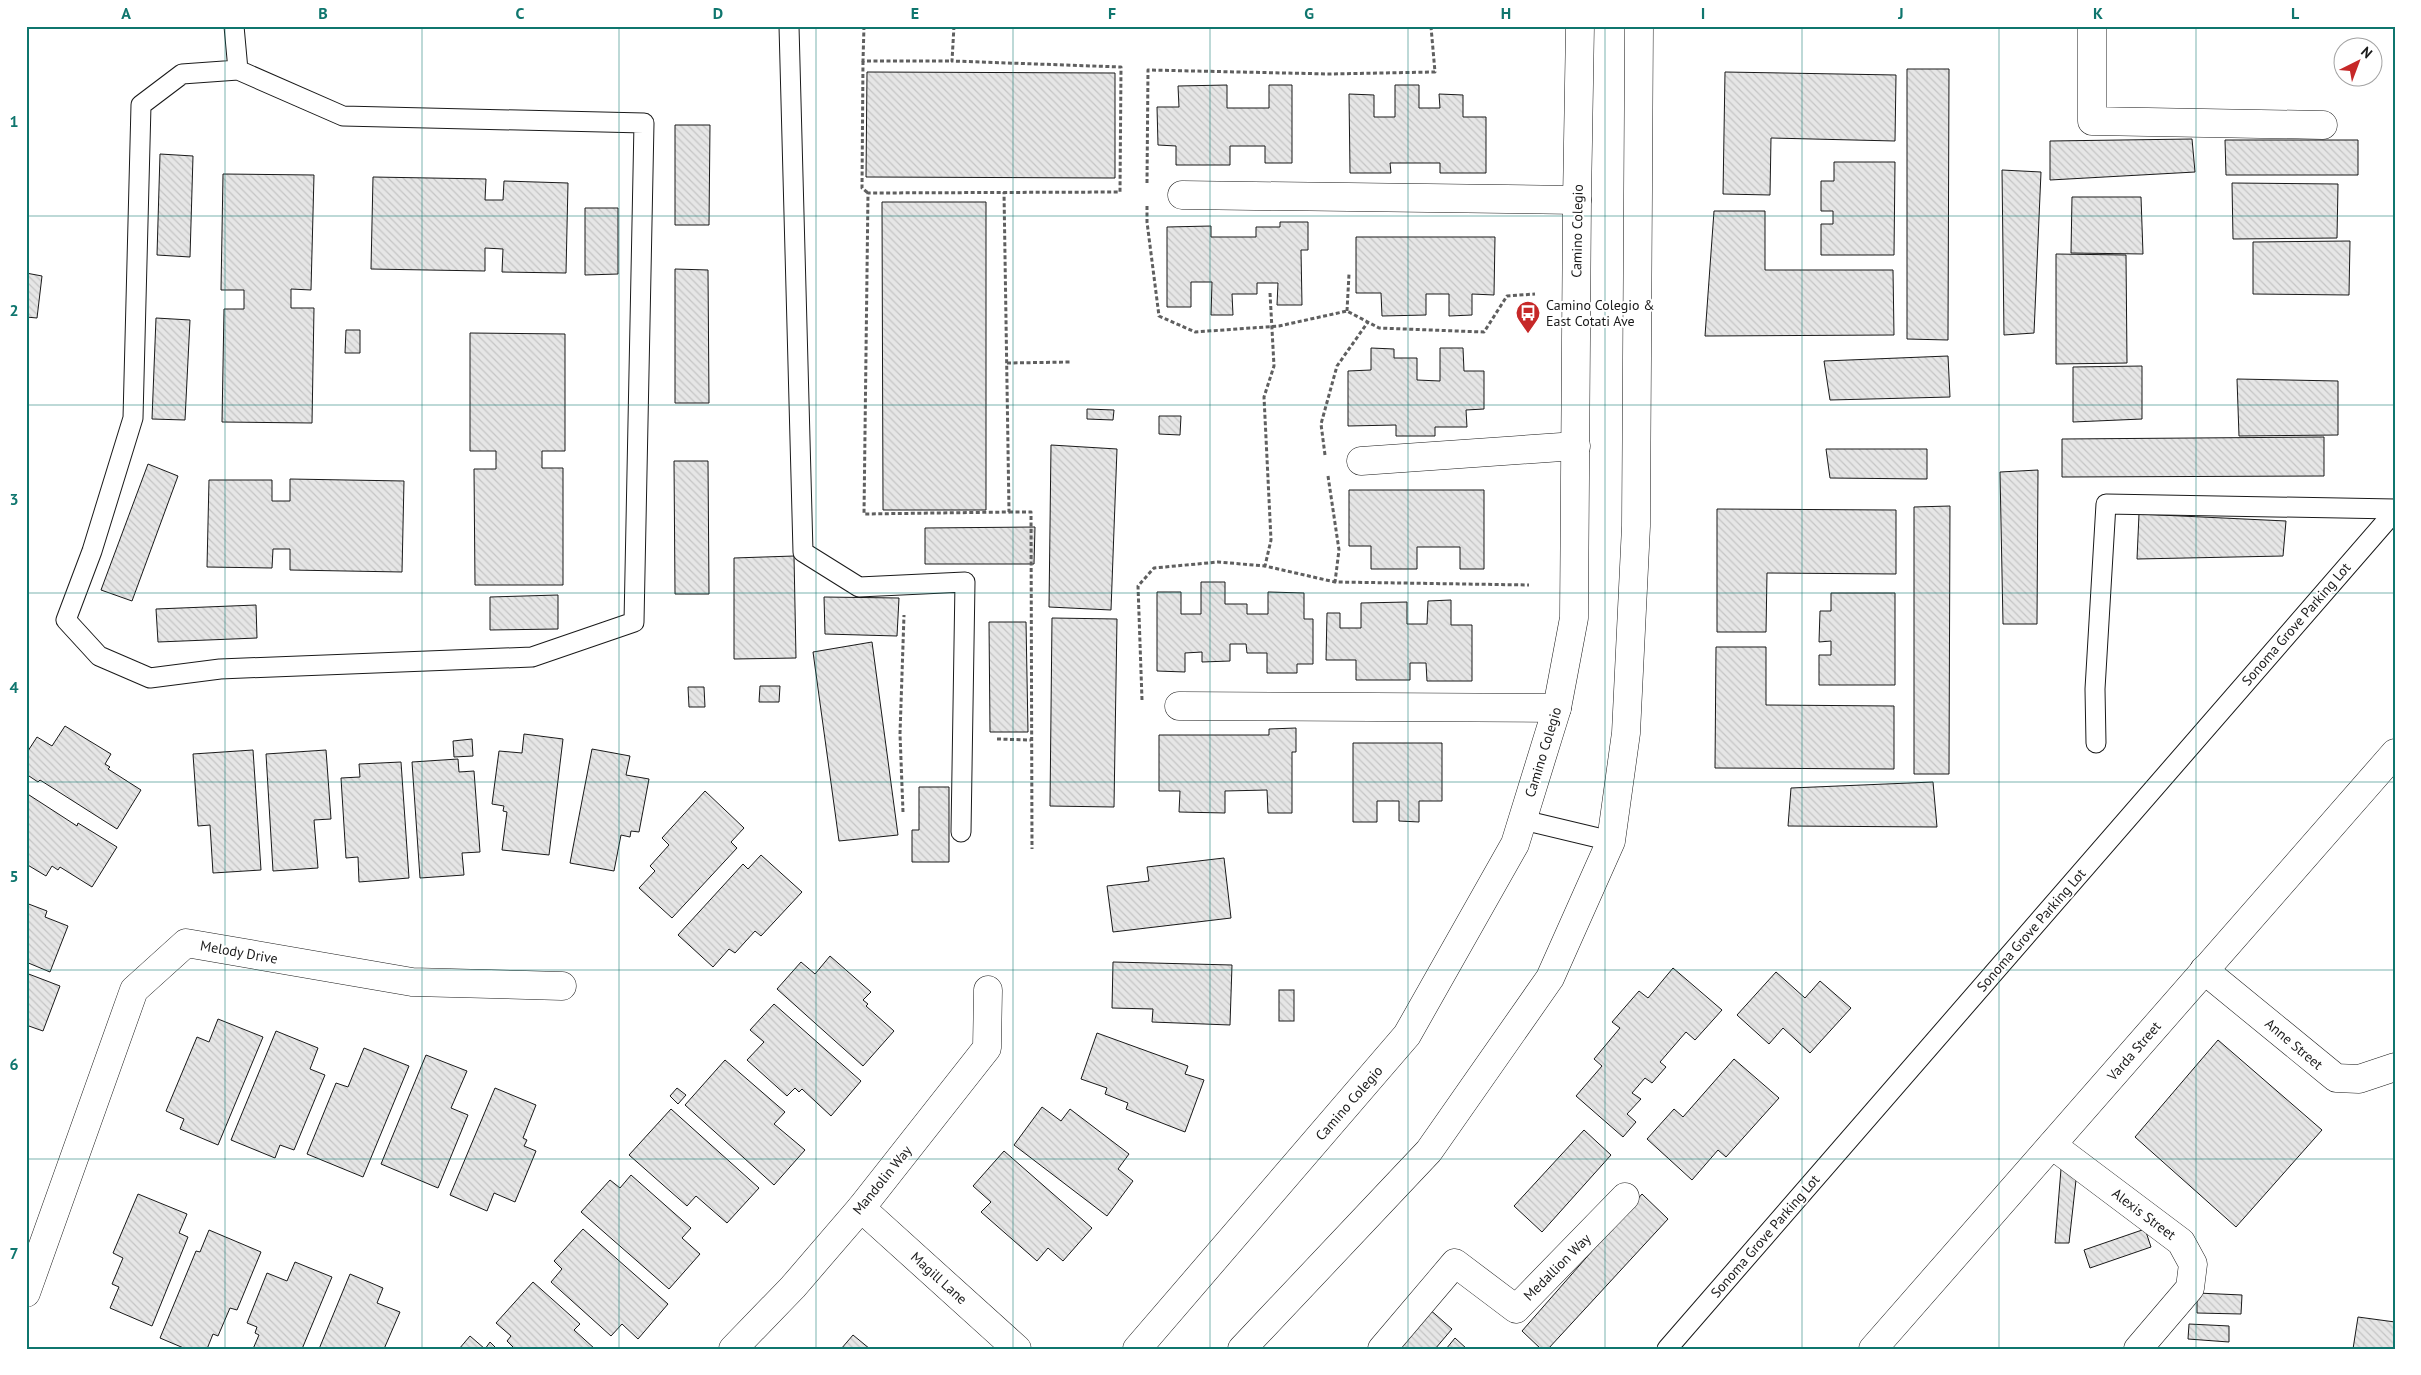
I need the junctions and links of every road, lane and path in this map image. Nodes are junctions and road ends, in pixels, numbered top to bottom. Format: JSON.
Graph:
{"nodes":[{"id":1,"x":234,"y":26,"type":"edge"},
{"id":2,"x":789,"y":26,"type":"edge"},
{"id":3,"x":864,"y":26,"type":"edge"},
{"id":4,"x":954,"y":26,"type":"edge"},
{"id":5,"x":1580,"y":26,"type":"edge"},
{"id":6,"x":1639,"y":26,"type":"edge"},
{"id":7,"x":2092,"y":26,"type":"edge"},
{"id":8,"x":863,"y":61,"type":"junction"},
{"id":9,"x":952,"y":61,"type":"junction"},
{"id":10,"x":238,"y":70,"type":"junction"},
{"id":11,"x":2323,"y":125,"type":"dead end"},
{"id":12,"x":1004,"y":192,"type":"junction"},
{"id":13,"x":868,"y":193,"type":"junction"},
{"id":14,"x":1182,"y":195,"type":"dead end"},
{"id":15,"x":1577,"y":200,"type":"junction"},
{"id":16,"x":1349,"y":274,"type":"dead end"},
{"id":17,"x":1270,"y":293,"type":"dead end"},
{"id":18,"x":1346,"y":310,"type":"dead end"},
{"id":19,"x":1072,"y":362,"type":"dead end"},
{"id":20,"x":1007,"y":364,"type":"junction"},
{"id":21,"x":1576,"y":446,"type":"junction"},
{"id":22,"x":1361,"y":461,"type":"dead end"},
{"id":23,"x":2395,"y":510,"type":"edge"},
{"id":24,"x":1009,"y":512,"type":"junction"},
{"id":25,"x":1265,"y":566,"type":"junction"},
{"id":26,"x":1529,"y":585,"type":"dead end"},
{"id":27,"x":905,"y":586,"type":"junction"},
{"id":28,"x":1179,"y":706,"type":"joint"},
{"id":29,"x":1557,"y":708,"type":"junction"},
{"id":30,"x":997,"y":739,"type":"dead end"},
{"id":31,"x":1032,"y":740,"type":"junction"},
{"id":32,"x":2096,"y":743,"type":"dead end"},
{"id":33,"x":2395,"y":753,"type":"edge"},
{"id":34,"x":903,"y":812,"type":"dead end"},
{"id":35,"x":1523,"y":820,"type":"junction"},
{"id":36,"x":961,"y":832,"type":"dead end"},
{"id":37,"x":1611,"y":841,"type":"junction"},
{"id":38,"x":1032,"y":849,"type":"dead end"},
{"id":39,"x":2204,"y":970,"type":"junction"},
{"id":40,"x":562,"y":986,"type":"dead end"},
{"id":41,"x":988,"y":990,"type":"dead end"},
{"id":42,"x":2395,"y":1067,"type":"edge"},
{"id":43,"x":2052,"y":1145,"type":"junction"},
{"id":44,"x":1626,"y":1197,"type":"dead end"},
{"id":45,"x":861,"y":1208,"type":"junction"},
{"id":46,"x":26,"y":1293,"type":"edge"},
{"id":47,"x":733,"y":1349,"type":"edge"},
{"id":48,"x":1017,"y":1349,"type":"edge"},
{"id":49,"x":1137,"y":1349,"type":"edge"},
{"id":50,"x":1242,"y":1349,"type":"edge"},
{"id":51,"x":1382,"y":1349,"type":"edge"},
{"id":52,"x":1667,"y":1349,"type":"edge"},
{"id":53,"x":1873,"y":1349,"type":"edge"},
{"id":54,"x":2138,"y":1349,"type":"edge"}],
"edges":[{"from":1,"to":10,"type":"lane"},
{"from":2,"to":27,"type":"lane"},
{"from":3,"to":8,"type":"path"},
{"from":4,"to":9,"type":"path"},
{"from":5,"to":15,"type":"street","name":"Camino Colegio"},
{"from":6,"to":37,"type":"street"},
{"from":7,"to":11,"type":"street"},
{"from":8,"to":9,"type":"path"},
{"from":8,"to":13,"type":"path"},
{"from":9,"to":12,"type":"path"},
{"from":10,"to":10,"type":"lane"},
{"from":12,"to":13,"type":"path"},
{"from":12,"to":20,"type":"path"},
{"from":13,"to":24,"type":"path"},
{"from":14,"to":15,"type":"street"},
{"from":15,"to":21,"type":"street","name":"Camino Colegio"},
{"from":16,"to":18,"type":"path"},
{"from":17,"to":25,"type":"path"},
{"from":19,"to":20,"type":"path"},
{"from":20,"to":24,"type":"path"},
{"from":21,"to":22,"type":"street"},
{"from":21,"to":29,"type":"street","name":"Camino Colegio"},
{"from":23,"to":32,"type":"lane"},
{"from":23,"to":52,"type":"lane","name":"Sonoma Grove Parking Lot"},
{"from":24,"to":31,"type":"path"},
{"from":25,"to":26,"type":"path"},
{"from":25,"to":28,"type":"path"},
{"from":27,"to":34,"type":"path"},
{"from":27,"to":36,"type":"lane"},
{"from":28,"to":29,"type":"street"},
{"from":29,"to":35,"type":"street","name":"Camino Colegio"},
{"from":30,"to":31,"type":"path"},
{"from":31,"to":38,"type":"path"},
{"from":33,"to":39,"type":"street","name":"Varda Street"},
{"from":35,"to":37,"type":"lane"},
{"from":35,"to":49,"type":"street","name":"Camino Colegio"},
{"from":37,"to":50,"type":"street"},
{"from":39,"to":42,"type":"street","name":"Anne Street"},
{"from":39,"to":43,"type":"street","name":"Varda Street"},
{"from":40,"to":46,"type":"street","name":"Melody Drive"},
{"from":41,"to":45,"type":"street","name":"Mandolin Way"},
{"from":43,"to":53,"type":"street","name":"Varda Street"},
{"from":43,"to":54,"type":"street","name":"Alexis Street"},
{"from":44,"to":51,"type":"street","name":"Medallion Way"},
{"from":45,"to":47,"type":"street","name":"Mandolin Way"},
{"from":45,"to":48,"type":"street","name":"Magill Lane"}]}
